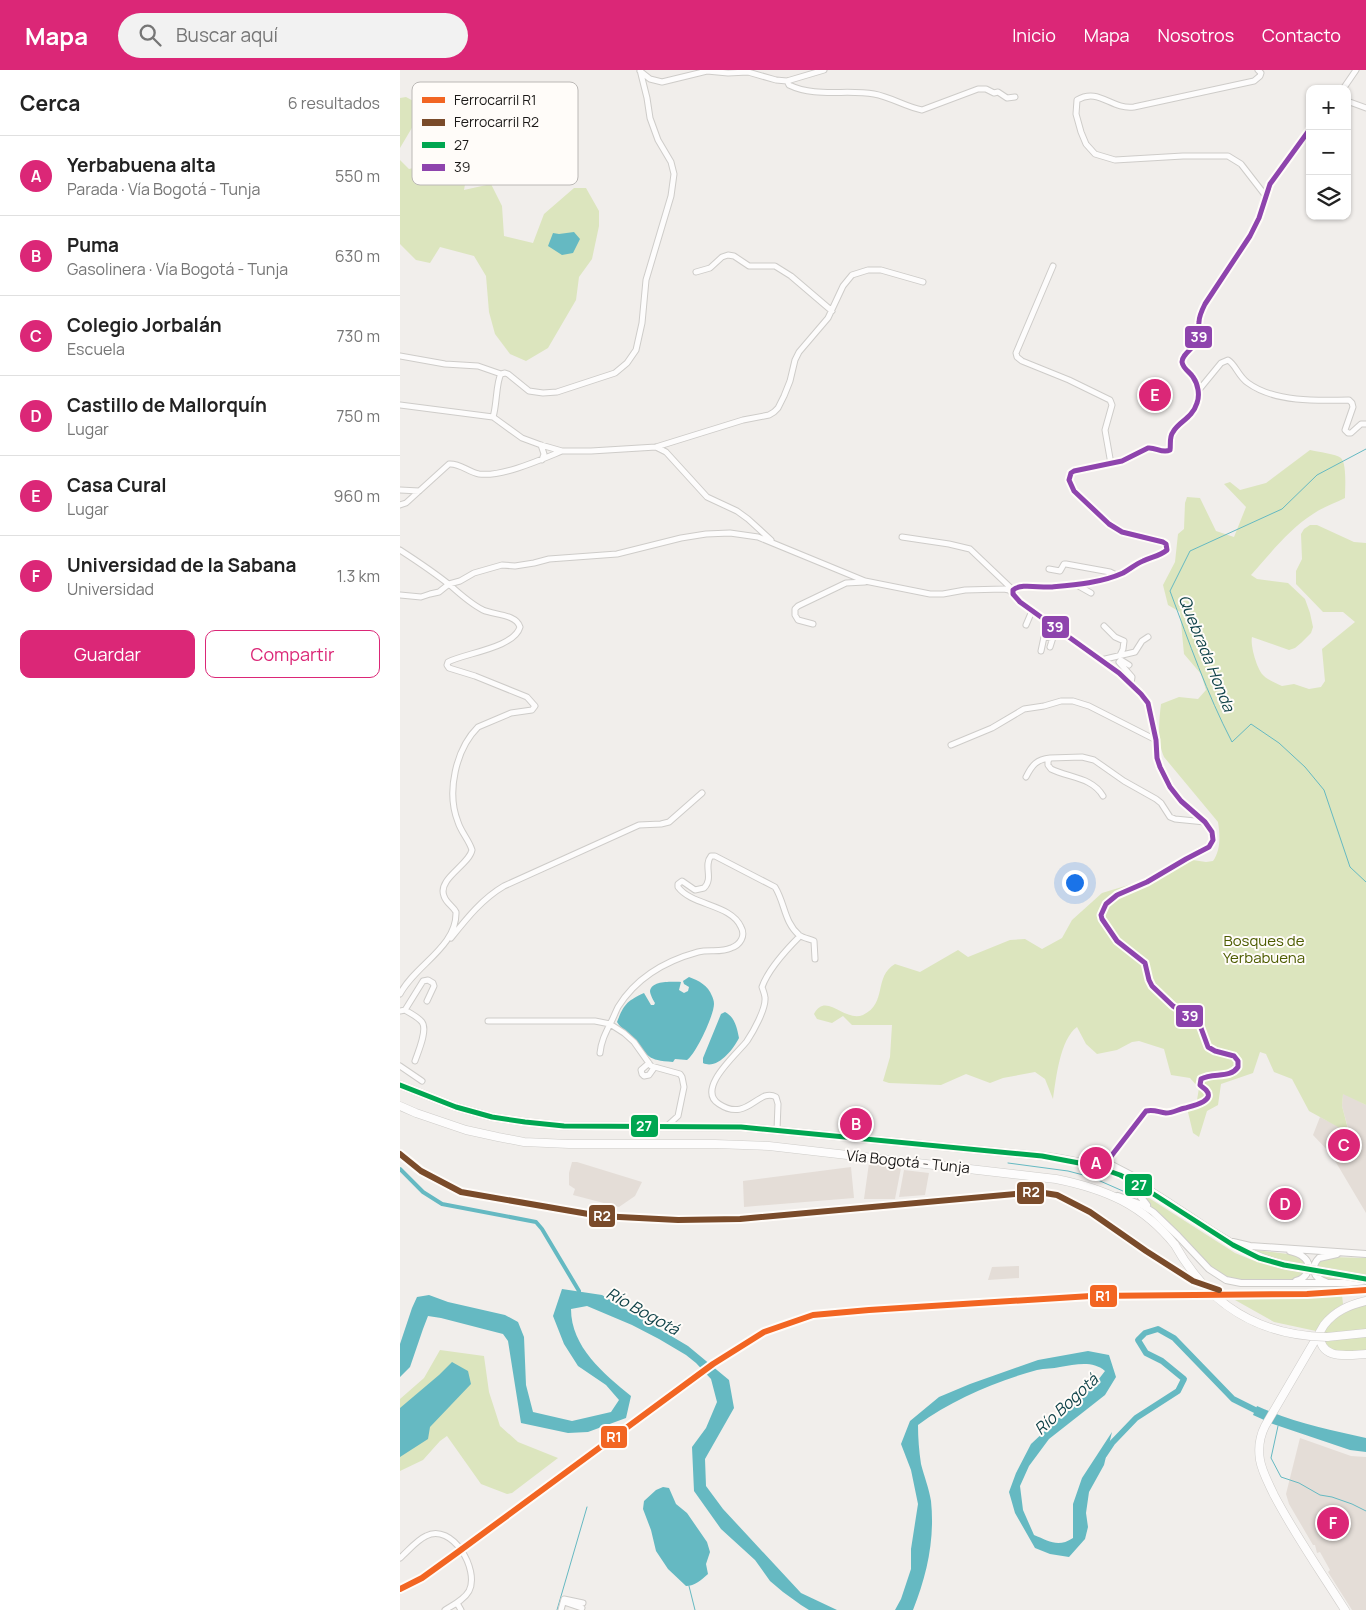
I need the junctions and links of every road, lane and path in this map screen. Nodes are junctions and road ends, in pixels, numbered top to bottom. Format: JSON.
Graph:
{"nodes":[{"id":1,"x":640,"y":70,"type":"edge"},
{"id":2,"x":824,"y":70,"type":"edge"},
{"id":3,"x":1258,"y":70,"type":"edge"},
{"id":4,"x":1356,"y":70,"type":"edge"},
{"id":5,"x":754,"y":72,"type":"edge"},
{"id":6,"x":787,"y":81,"type":"junction"},
{"id":7,"x":1346,"y":85,"type":"edge"},
{"id":8,"x":1015,"y":98,"type":"dead end"},
{"id":9,"x":1351,"y":102,"type":"edge"},
{"id":10,"x":1366,"y":108,"type":"edge"},
{"id":11,"x":1309,"y":130,"type":"edge"},
{"id":12,"x":1266,"y":195,"type":"junction"},
{"id":13,"x":1052,"y":266,"type":"dead end"},
{"id":14,"x":696,"y":272,"type":"dead end"},
{"id":15,"x":923,"y":282,"type":"dead end"},
{"id":16,"x":832,"y":311,"type":"junction"},
{"id":17,"x":400,"y":356,"type":"edge"},
{"id":18,"x":501,"y":374,"type":"junction"},
{"id":19,"x":1198,"y":391,"type":"junction"},
{"id":20,"x":400,"y":405,"type":"edge"},
{"id":21,"x":493,"y":417,"type":"junction"},
{"id":22,"x":1366,"y":424,"type":"edge"},
{"id":23,"x":541,"y":445,"type":"junction"},
{"id":24,"x":656,"y":447,"type":"junction"},
{"id":25,"x":562,"y":451,"type":"junction"},
{"id":26,"x":542,"y":460,"type":"junction"},
{"id":27,"x":1111,"y":464,"type":"junction"},
{"id":28,"x":400,"y":490,"type":"edge"},
{"id":29,"x":419,"y":491,"type":"junction"},
{"id":30,"x":400,"y":505,"type":"edge"},
{"id":31,"x":902,"y":537,"type":"dead end"},
{"id":32,"x":775,"y":543,"type":"junction"},
{"id":33,"x":400,"y":550,"type":"edge"},
{"id":34,"x":1049,"y":569,"type":"dead end"},
{"id":35,"x":1116,"y":575,"type":"junction"},
{"id":36,"x":865,"y":581,"type":"junction"},
{"id":37,"x":449,"y":584,"type":"junction"},
{"id":38,"x":1075,"y":584,"type":"junction"},
{"id":39,"x":1013,"y":592,"type":"junction"},
{"id":40,"x":1091,"y":593,"type":"dead end"},
{"id":41,"x":400,"y":596,"type":"edge"},
{"id":42,"x":1032,"y":611,"type":"junction"},
{"id":43,"x":813,"y":624,"type":"dead end"},
{"id":44,"x":1026,"y":626,"type":"dead end"},
{"id":45,"x":1104,"y":626,"type":"dead end"},
{"id":46,"x":1056,"y":628,"type":"junction"},
{"id":47,"x":1148,"y":637,"type":"dead end"},
{"id":48,"x":1052,"y":638,"type":"junction"},
{"id":49,"x":1050,"y":647,"type":"dead end"},
{"id":50,"x":1041,"y":651,"type":"dead end"},
{"id":51,"x":1120,"y":655,"type":"junction"},
{"id":52,"x":1100,"y":660,"type":"junction"},
{"id":53,"x":1129,"y":665,"type":"dead end"},
{"id":54,"x":1131,"y":684,"type":"junction"},
{"id":55,"x":1156,"y":740,"type":"junction"},
{"id":56,"x":951,"y":745,"type":"dead end"},
{"id":57,"x":1050,"y":758,"type":"junction"},
{"id":58,"x":1026,"y":777,"type":"dead end"},
{"id":59,"x":702,"y":793,"type":"dead end"},
{"id":60,"x":1103,"y":796,"type":"dead end"},
{"id":61,"x":1205,"y":822,"type":"junction"},
{"id":62,"x":800,"y":936,"type":"junction"},
{"id":63,"x":445,"y":944,"type":"junction"},
{"id":64,"x":815,"y":959,"type":"dead end"},
{"id":65,"x":400,"y":994,"type":"edge"},
{"id":66,"x":427,"y":1002,"type":"dead end"},
{"id":67,"x":402,"y":1010,"type":"edge"},
{"id":68,"x":488,"y":1021,"type":"dead end"},
{"id":69,"x":610,"y":1024,"type":"junction"},
{"id":70,"x":600,"y":1053,"type":"dead end"},
{"id":71,"x":415,"y":1061,"type":"dead end"},
{"id":72,"x":649,"y":1063,"type":"junction"},
{"id":73,"x":400,"y":1066,"type":"edge"},
{"id":74,"x":654,"y":1068,"type":"junction"},
{"id":75,"x":422,"y":1081,"type":"dead end"},
{"id":76,"x":400,"y":1085,"type":"edge"},
{"id":77,"x":400,"y":1106,"type":"edge"},
{"id":78,"x":678,"y":1116,"type":"junction"},
{"id":79,"x":668,"y":1126,"type":"junction"},
{"id":80,"x":687,"y":1126,"type":"junction"},
{"id":81,"x":777,"y":1130,"type":"junction"},
{"id":82,"x":1104,"y":1165,"type":"junction"},
{"id":83,"x":1133,"y":1178,"type":"dead end"},
{"id":84,"x":1102,"y":1191,"type":"junction"},
{"id":85,"x":1138,"y":1192,"type":"dead end"},
{"id":86,"x":1157,"y":1216,"type":"junction"},
{"id":87,"x":1224,"y":1239,"type":"junction"},
{"id":88,"x":1277,"y":1248,"type":"junction"},
{"id":89,"x":1346,"y":1253,"type":"junction"},
{"id":90,"x":1366,"y":1254,"type":"edge"},
{"id":91,"x":1366,"y":1280,"type":"edge"},
{"id":92,"x":1262,"y":1283,"type":"junction"},
{"id":93,"x":1338,"y":1284,"type":"junction"},
{"id":94,"x":1366,"y":1301,"type":"edge"},
{"id":95,"x":1320,"y":1330,"type":"junction"},
{"id":96,"x":1366,"y":1333,"type":"edge"},
{"id":97,"x":1366,"y":1354,"type":"edge"},
{"id":98,"x":400,"y":1558,"type":"edge"},
{"id":99,"x":583,"y":1605,"type":"dead end"},
{"id":100,"x":456,"y":1606,"type":"edge"},
{"id":101,"x":445,"y":1610,"type":"edge"},
{"id":102,"x":461,"y":1610,"type":"edge"},
{"id":103,"x":561,"y":1610,"type":"edge"},
{"id":104,"x":1345,"y":1610,"type":"edge"}],
"edges":[{"from":1,"to":5,"type":"street"},
{"from":1,"to":18,"type":"street"},
{"from":2,"to":6,"type":"street"},
{"from":3,"to":12,"type":"street"},
{"from":4,"to":7,"type":"street"},
{"from":5,"to":6,"type":"street"},
{"from":6,"to":8,"type":"street"},
{"from":9,"to":10,"type":"street"},
{"from":11,"to":12,"type":"street"},
{"from":12,"to":19,"type":"street"},
{"from":13,"to":27,"type":"street"},
{"from":14,"to":16,"type":"street"},
{"from":15,"to":16,"type":"street"},
{"from":16,"to":24,"type":"street"},
{"from":17,"to":18,"type":"street"},
{"from":18,"to":21,"type":"street"},
{"from":19,"to":22,"type":"street"},
{"from":19,"to":27,"type":"street"},
{"from":20,"to":21,"type":"street"},
{"from":21,"to":23,"type":"street"},
{"from":23,"to":25,"type":"street"},
{"from":23,"to":26,"type":"street"},
{"from":24,"to":25,"type":"street"},
{"from":24,"to":32,"type":"street"},
{"from":25,"to":26,"type":"street"},
{"from":26,"to":29,"type":"street"},
{"from":27,"to":35,"type":"street"},
{"from":28,"to":29,"type":"street"},
{"from":29,"to":30,"type":"street"},
{"from":31,"to":39,"type":"street"},
{"from":32,"to":36,"type":"street"},
{"from":32,"to":37,"type":"street"},
{"from":33,"to":37,"type":"street"},
{"from":34,"to":35,"type":"street"},
{"from":35,"to":38,"type":"street"},
{"from":36,"to":39,"type":"street"},
{"from":36,"to":43,"type":"street"},
{"from":37,"to":41,"type":"street"},
{"from":37,"to":63,"type":"street"},
{"from":38,"to":39,"type":"street"},
{"from":38,"to":40,"type":"street"},
{"from":39,"to":42,"type":"street"},
{"from":42,"to":44,"type":"street"},
{"from":42,"to":46,"type":"street"},
{"from":45,"to":51,"type":"street"},
{"from":46,"to":48,"type":"street"},
{"from":46,"to":52,"type":"street"},
{"from":47,"to":51,"type":"street"},
{"from":48,"to":49,"type":"street"},
{"from":48,"to":50,"type":"street"},
{"from":51,"to":52,"type":"street"},
{"from":52,"to":54,"type":"street"},
{"from":53,"to":54,"type":"street"},
{"from":54,"to":55,"type":"street"},
{"from":55,"to":56,"type":"street"},
{"from":55,"to":61,"type":"street"},
{"from":57,"to":58,"type":"street"},
{"from":57,"to":60,"type":"street"},
{"from":57,"to":61,"type":"street"},
{"from":59,"to":63,"type":"street"},
{"from":61,"to":82,"type":"street"},
{"from":62,"to":64,"type":"street"},
{"from":62,"to":69,"type":"street"},
{"from":62,"to":81,"type":"street"},
{"from":63,"to":65,"type":"street"},
{"from":66,"to":67,"type":"street"},
{"from":67,"to":71,"type":"street"},
{"from":68,"to":69,"type":"street"},
{"from":69,"to":70,"type":"street"},
{"from":69,"to":72,"type":"street"},
{"from":72,"to":74,"type":"street"},
{"from":72,"to":74,"type":"street"},
{"from":73,"to":75,"type":"street"},
{"from":74,"to":78,"type":"street"},
{"from":76,"to":79,"type":"highway","name":"Vía Bogotá - Tunja"},
{"from":77,"to":84,"type":"highway","name":"Vía Bogotá - Tunja"},
{"from":78,"to":79,"type":"street"},
{"from":78,"to":80,"type":"street"},
{"from":79,"to":80,"type":"highway","name":"Vía Bogotá - Tunja"},
{"from":80,"to":81,"type":"highway","name":"Vía Bogotá - Tunja"},
{"from":81,"to":82,"type":"highway","name":"Vía Bogotá - Tunja"},
{"from":82,"to":83,"type":"main road"},
{"from":82,"to":87,"type":"highway","name":"Vía Bogotá - Tunja"},
{"from":84,"to":86,"type":"main road"},
{"from":84,"to":96,"type":"highway","name":"Vía Bogotá - Tunja","bridge":true},
{"from":85,"to":86,"type":"main road"},
{"from":86,"to":92,"type":"main road"},
{"from":87,"to":88,"type":"main road"},
{"from":87,"to":91,"type":"highway","name":"Vía Bogotá - Tunja","bridge":true},
{"from":88,"to":89,"type":"main road"},
{"from":88,"to":92,"type":"main road"},
{"from":89,"to":90,"type":"main road"},
{"from":89,"to":93,"type":"main road"},
{"from":91,"to":93,"type":"main road"},
{"from":92,"to":93,"type":"main road"},
{"from":94,"to":95,"type":"highway"},
{"from":95,"to":97,"type":"highway"},
{"from":95,"to":104,"type":"highway"},
{"from":98,"to":100,"type":"street"},
{"from":99,"to":103,"type":"street"},
{"from":100,"to":101,"type":"street"},
{"from":100,"to":102,"type":"street"}]}
